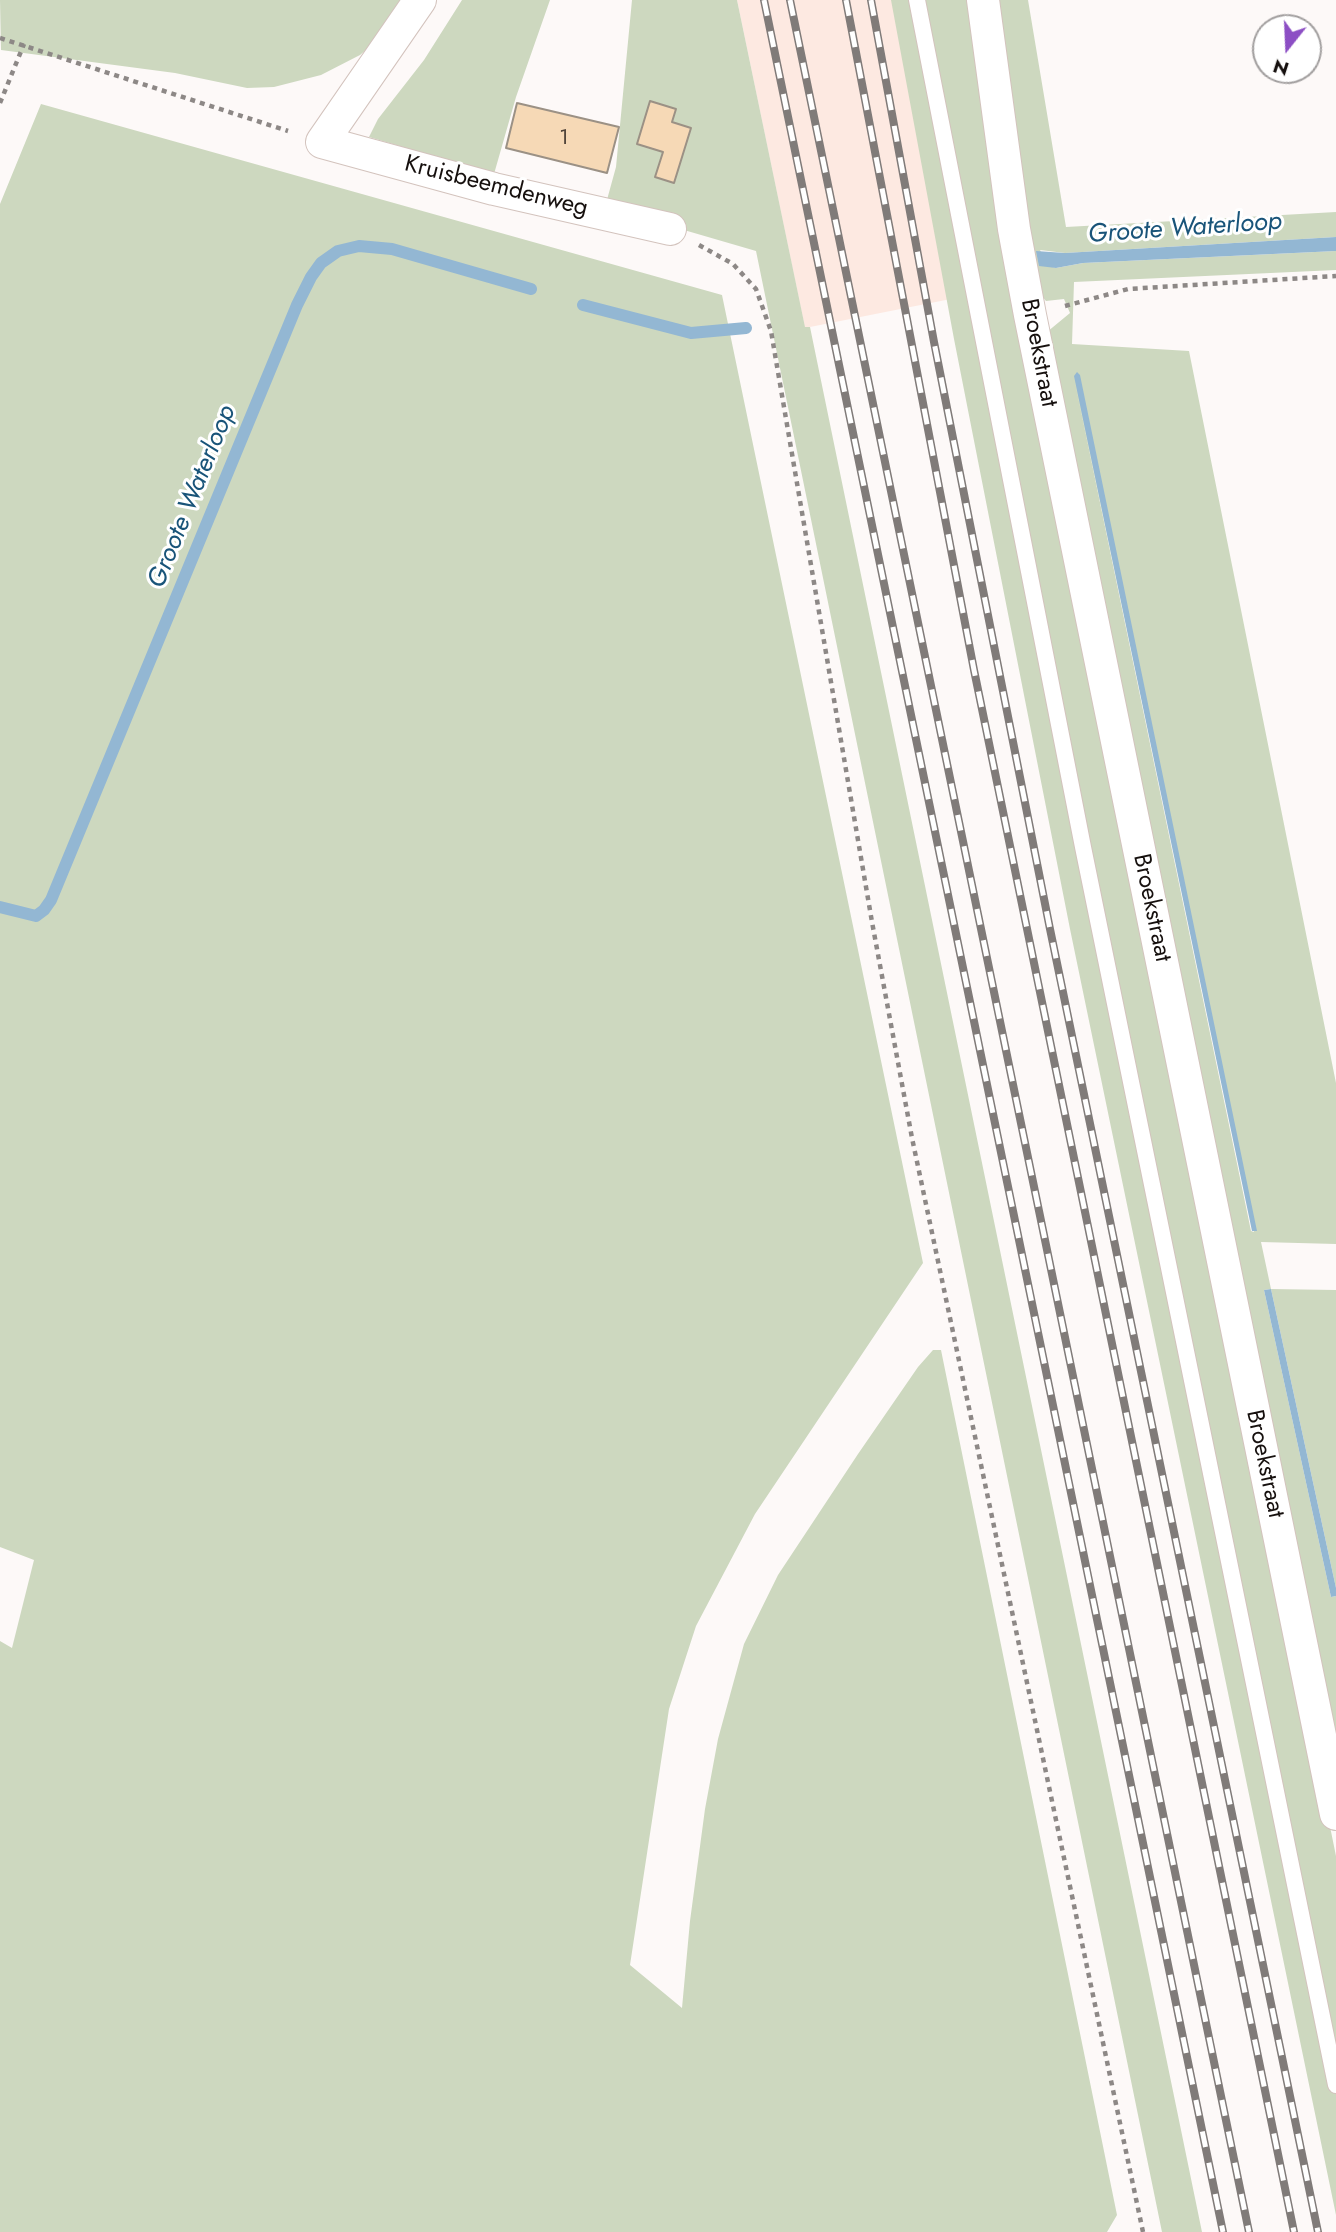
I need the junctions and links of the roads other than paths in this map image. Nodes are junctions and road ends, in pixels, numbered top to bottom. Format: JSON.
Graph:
{"nodes":[{"id":1,"x":419,"y":0,"type":"edge"},
{"id":2,"x":917,"y":0,"type":"edge"},
{"id":3,"x":983,"y":0,"type":"edge"},
{"id":4,"x":670,"y":229,"type":"road end"},
{"id":5,"x":1336,"y":1814,"type":"edge"},
{"id":6,"x":1336,"y":2085,"type":"edge"}],
"edges":[{"from":1,"to":4,"type":"street","name":"Kruisbeemdenweg"},
{"from":2,"to":6,"type":"lane"},
{"from":3,"to":5,"type":"street","name":"Broekstraat"}]}
